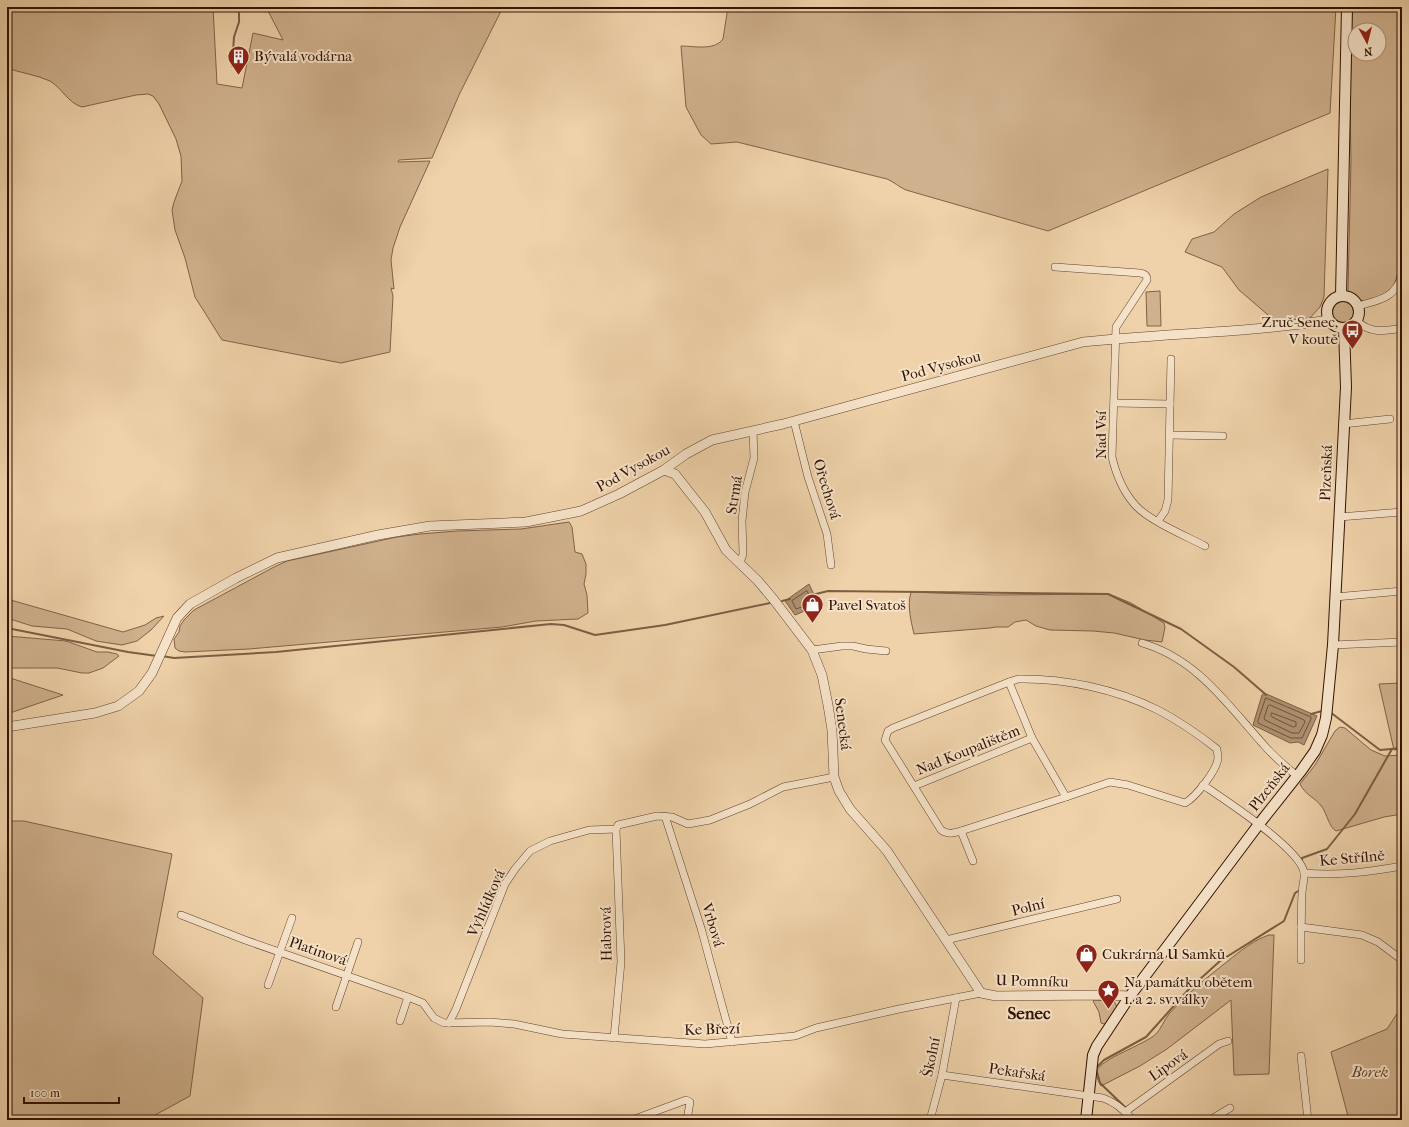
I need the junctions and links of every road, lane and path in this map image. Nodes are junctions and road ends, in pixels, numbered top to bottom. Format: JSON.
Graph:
{"nodes":[{"id":1,"x":1347,"y":7,"type":"edge"},
{"id":2,"x":1055,"y":267,"type":"dead end"},
{"id":3,"x":1402,"y":276,"type":"edge"},
{"id":4,"x":1342,"y":296,"type":"junction"},
{"id":5,"x":1358,"y":306,"type":"junction"},
{"id":6,"x":1329,"y":320,"type":"junction"},
{"id":7,"x":1357,"y":321,"type":"junction"},
{"id":8,"x":1402,"y":328,"type":"edge"},
{"id":9,"x":1344,"y":329,"type":"junction"},
{"id":10,"x":1115,"y":338,"type":"junction"},
{"id":11,"x":1171,"y":359,"type":"dead end"},
{"id":12,"x":1114,"y":402,"type":"junction"},
{"id":13,"x":1170,"y":404,"type":"junction"},
{"id":14,"x":1390,"y":419,"type":"dead end"},
{"id":15,"x":794,"y":421,"type":"junction"},
{"id":16,"x":1343,"y":424,"type":"junction"},
{"id":17,"x":754,"y":431,"type":"junction"},
{"id":18,"x":1170,"y":435,"type":"junction"},
{"id":19,"x":1223,"y":436,"type":"dead end"},
{"id":20,"x":664,"y":470,"type":"junction"},
{"id":21,"x":1402,"y":512,"type":"edge"},
{"id":22,"x":1339,"y":517,"type":"junction"},
{"id":23,"x":1158,"y":521,"type":"junction"},
{"id":24,"x":1205,"y":546,"type":"dead end"},
{"id":25,"x":740,"y":563,"type":"junction"},
{"id":26,"x":831,"y":566,"type":"dead end"},
{"id":27,"x":1402,"y":591,"type":"edge"},
{"id":28,"x":1335,"y":597,"type":"junction"},
{"id":29,"x":1402,"y":642,"type":"edge"},
{"id":30,"x":1142,"y":643,"type":"dead end"},
{"id":31,"x":1333,"y":645,"type":"junction"},
{"id":32,"x":812,"y":650,"type":"junction"},
{"id":33,"x":886,"y":651,"type":"dead end"},
{"id":34,"x":1009,"y":682,"type":"junction"},
{"id":35,"x":7,"y":727,"type":"edge"},
{"id":36,"x":1032,"y":738,"type":"junction"},
{"id":37,"x":1297,"y":776,"type":"junction"},
{"id":38,"x":834,"y":777,"type":"junction"},
{"id":39,"x":1203,"y":785,"type":"junction"},
{"id":40,"x":914,"y":786,"type":"junction"},
{"id":41,"x":1066,"y":798,"type":"junction"},
{"id":42,"x":665,"y":816,"type":"junction"},
{"id":43,"x":1259,"y":824,"type":"junction"},
{"id":44,"x":616,"y":829,"type":"junction"},
{"id":45,"x":961,"y":831,"type":"junction"},
{"id":46,"x":973,"y":861,"type":"dead end"},
{"id":47,"x":1402,"y":866,"type":"edge"},
{"id":48,"x":1304,"y":873,"type":"junction"},
{"id":49,"x":1116,"y":898,"type":"dead end"},
{"id":50,"x":181,"y":915,"type":"dead end"},
{"id":51,"x":292,"y":918,"type":"dead end"},
{"id":52,"x":1301,"y":928,"type":"junction"},
{"id":53,"x":946,"y":940,"type":"junction"},
{"id":54,"x":358,"y":942,"type":"dead end"},
{"id":55,"x":280,"y":952,"type":"junction"},
{"id":56,"x":1300,"y":960,"type":"dead end"},
{"id":57,"x":1402,"y":960,"type":"edge"},
{"id":58,"x":347,"y":975,"type":"junction"},
{"id":59,"x":268,"y":986,"type":"dead end"},
{"id":60,"x":981,"y":993,"type":"junction"},
{"id":61,"x":1130,"y":996,"type":"junction"},
{"id":62,"x":408,"y":997,"type":"junction"},
{"id":63,"x":956,"y":998,"type":"junction"},
{"id":64,"x":336,"y":1007,"type":"dead end"},
{"id":65,"x":400,"y":1021,"type":"dead end"},
{"id":66,"x":440,"y":1022,"type":"joint"},
{"id":67,"x":449,"y":1023,"type":"junction"},
{"id":68,"x":614,"y":1038,"type":"junction"},
{"id":69,"x":1228,"y":1041,"type":"dead end"},
{"id":70,"x":732,"y":1042,"type":"junction"},
{"id":71,"x":1301,"y":1056,"type":"dead end"},
{"id":72,"x":942,"y":1075,"type":"junction"},
{"id":73,"x":1088,"y":1096,"type":"junction"},
{"id":74,"x":1230,"y":1108,"type":"dead end"},
{"id":75,"x":1125,"y":1112,"type":"junction"},
{"id":76,"x":632,"y":1120,"type":"edge"},
{"id":77,"x":687,"y":1120,"type":"edge"},
{"id":78,"x":930,"y":1120,"type":"edge"},
{"id":79,"x":1086,"y":1120,"type":"edge"},
{"id":80,"x":1133,"y":1120,"type":"edge"},
{"id":81,"x":1210,"y":1120,"type":"edge"},
{"id":82,"x":1308,"y":1120,"type":"edge"}],
"edges":[{"from":1,"to":4,"type":"main road"},
{"from":2,"to":10,"type":"street","name":"Nad Vsí"},
{"from":3,"to":5,"type":"street"},
{"from":4,"to":5,"type":"main road"},
{"from":4,"to":6,"type":"main road"},
{"from":5,"to":7,"type":"main road"},
{"from":6,"to":9,"type":"main road"},
{"from":6,"to":10,"type":"street","name":"Pod Vysokou"},
{"from":7,"to":8,"type":"street"},
{"from":7,"to":9,"type":"main road"},
{"from":9,"to":16,"type":"main road","name":"Plzeňská"},
{"from":10,"to":12,"type":"street","name":"Nad Vsí"},
{"from":10,"to":15,"type":"street","name":"Pod Vysokou"},
{"from":11,"to":13,"type":"street"},
{"from":12,"to":13,"type":"street","name":"Nad Vsí"},
{"from":12,"to":23,"type":"street","name":"Nad Vsí"},
{"from":13,"to":18,"type":"street"},
{"from":14,"to":16,"type":"street"},
{"from":15,"to":17,"type":"street","name":"Pod Vysokou"},
{"from":15,"to":26,"type":"street","name":"Ořechová"},
{"from":16,"to":22,"type":"main road","name":"Plzeňská"},
{"from":17,"to":20,"type":"street","name":"Pod Vysokou"},
{"from":17,"to":25,"type":"street","name":"Strmá"},
{"from":18,"to":19,"type":"street"},
{"from":18,"to":23,"type":"street"},
{"from":20,"to":25,"type":"street","name":"Senecká"},
{"from":20,"to":35,"type":"street","name":"Pod Vysokou"},
{"from":21,"to":22,"type":"street"},
{"from":22,"to":28,"type":"main road","name":"Plzeňská"},
{"from":23,"to":24,"type":"street","name":"Nad Vsí"},
{"from":25,"to":32,"type":"street","name":"Senecká"},
{"from":27,"to":28,"type":"street"},
{"from":28,"to":31,"type":"main road","name":"Plzeňská"},
{"from":29,"to":31,"type":"street"},
{"from":30,"to":37,"type":"street"},
{"from":31,"to":37,"type":"main road","name":"Plzeňská"},
{"from":32,"to":33,"type":"street"},
{"from":32,"to":38,"type":"street","name":"Senecká"},
{"from":34,"to":36,"type":"street","name":"Nad Koupalištěm"},
{"from":34,"to":39,"type":"street","name":"Nad Koupalištěm"},
{"from":34,"to":40,"type":"street","name":"Nad Koupalištěm"},
{"from":36,"to":40,"type":"street","name":"Nad Koupalištěm"},
{"from":36,"to":41,"type":"street","name":"Nad Koupalištěm"},
{"from":37,"to":43,"type":"main road","name":"Plzeňská"},
{"from":38,"to":42,"type":"street","name":"Vyhlídková"},
{"from":38,"to":53,"type":"street","name":"Senecká"},
{"from":39,"to":41,"type":"street","name":"Nad Koupalištěm"},
{"from":39,"to":43,"type":"street"},
{"from":40,"to":45,"type":"street","name":"Nad Koupalištěm"},
{"from":41,"to":45,"type":"street","name":"Nad Koupalištěm"},
{"from":42,"to":44,"type":"street","name":"Vyhlídková"},
{"from":42,"to":70,"type":"street","name":"Vrbová"},
{"from":43,"to":48,"type":"street","name":"Ke Střílně"},
{"from":43,"to":61,"type":"main road","name":"Plzeňská"},
{"from":44,"to":67,"type":"street","name":"Vyhlídková"},
{"from":44,"to":68,"type":"street","name":"Habrová"},
{"from":45,"to":46,"type":"street"},
{"from":47,"to":48,"type":"street","name":"Ke Střílně"},
{"from":48,"to":52,"type":"street","name":"Ke Střílně"},
{"from":49,"to":53,"type":"street","name":"Polní"},
{"from":50,"to":55,"type":"street","name":"Platinová"},
{"from":51,"to":55,"type":"street"},
{"from":52,"to":56,"type":"street","name":"Ke Střílně"},
{"from":52,"to":57,"type":"street"},
{"from":53,"to":60,"type":"street","name":"Senecká"},
{"from":54,"to":58,"type":"street"},
{"from":55,"to":58,"type":"street","name":"Platinová"},
{"from":55,"to":59,"type":"street"},
{"from":58,"to":62,"type":"street","name":"Platinová"},
{"from":58,"to":64,"type":"street"},
{"from":60,"to":61,"type":"street","name":"U Pomníku"},
{"from":60,"to":63,"type":"street","name":"Ke Březí"},
{"from":61,"to":73,"type":"main road","name":"Plzeňská"},
{"from":62,"to":65,"type":"street"},
{"from":62,"to":66,"type":"street","name":"Platinová"},
{"from":63,"to":70,"type":"street","name":"Ke Březí"},
{"from":63,"to":72,"type":"street","name":"Školní"},
{"from":66,"to":67,"type":"street","name":"Ke Březí"},
{"from":67,"to":68,"type":"street","name":"Ke Březí"},
{"from":68,"to":70,"type":"street","name":"Ke Březí"},
{"from":69,"to":75,"type":"street","name":"Lipová"},
{"from":71,"to":82,"type":"street"},
{"from":72,"to":73,"type":"street","name":"Pekařská"},
{"from":72,"to":78,"type":"street","name":"Školní"},
{"from":73,"to":75,"type":"street"},
{"from":73,"to":79,"type":"main road","name":"Plzeňská"},
{"from":74,"to":81,"type":"street"},
{"from":75,"to":80,"type":"street"},
{"from":76,"to":77,"type":"street"}]}
